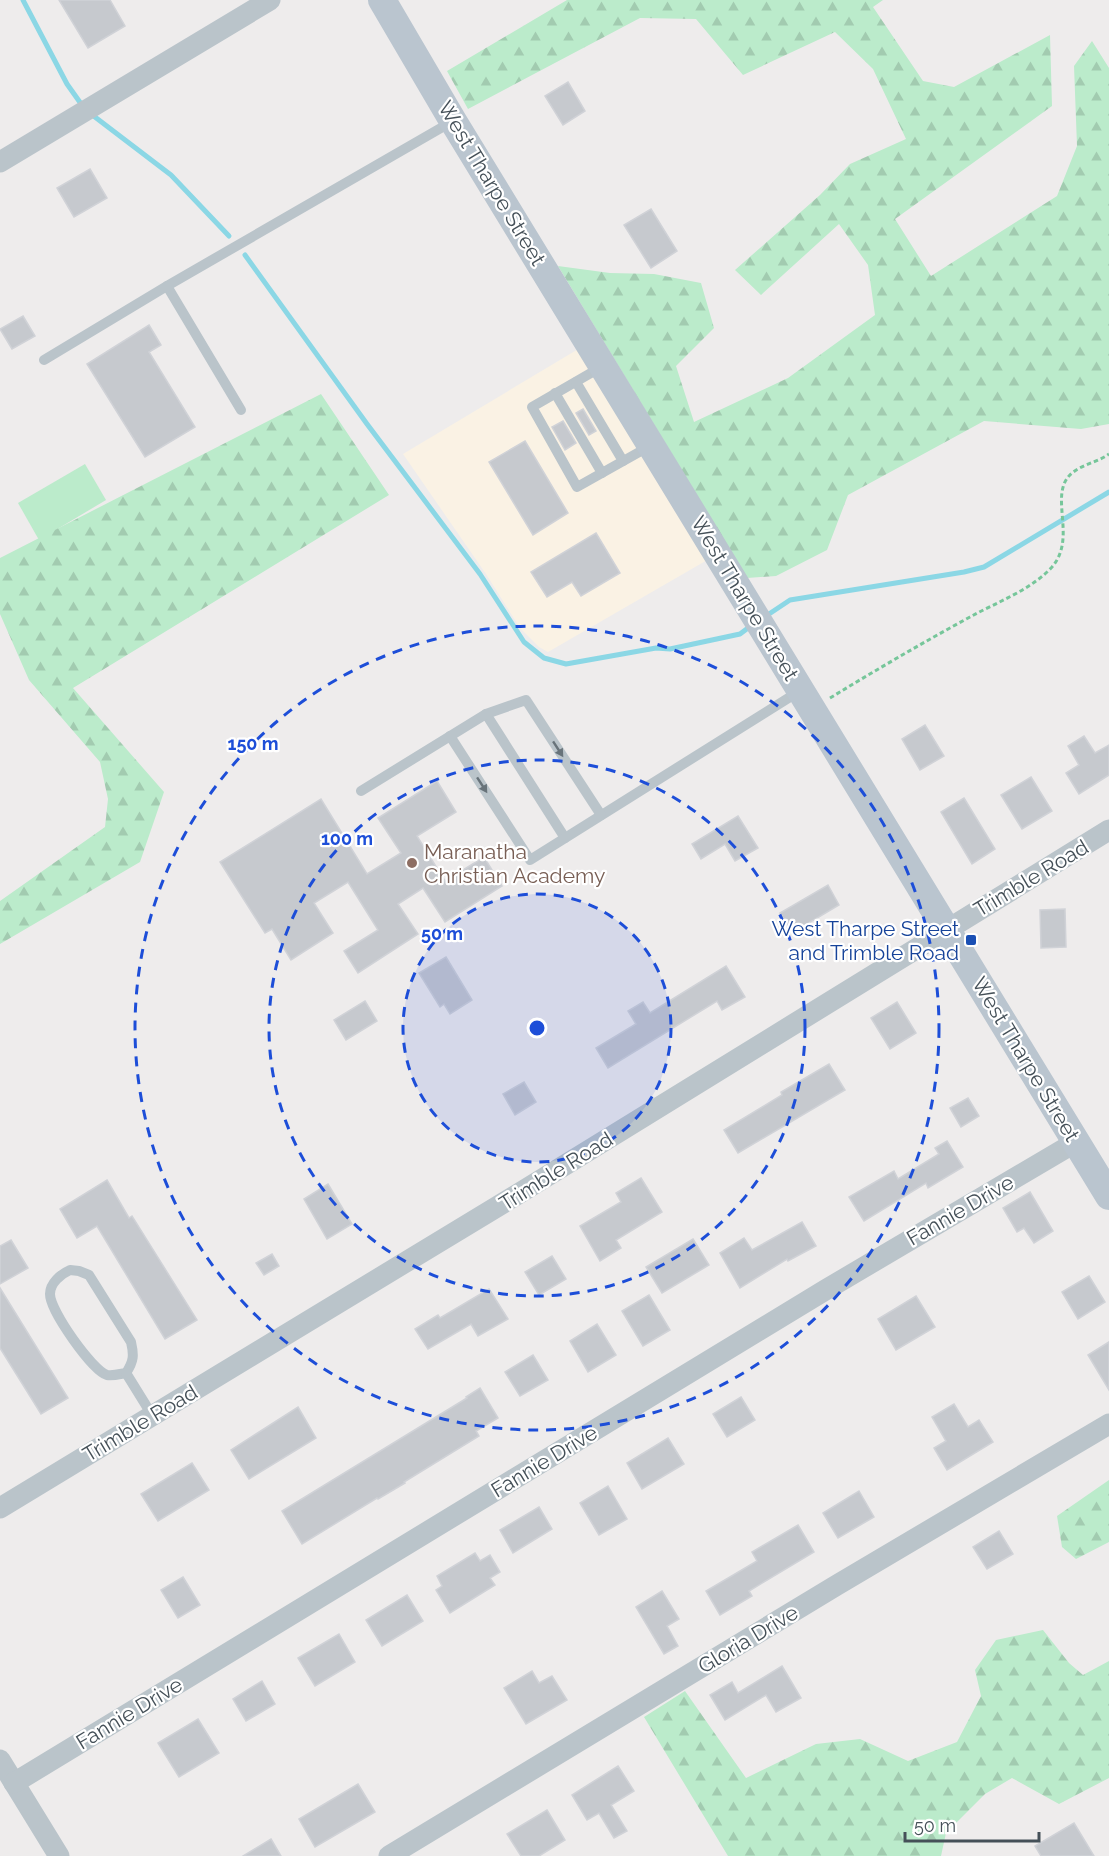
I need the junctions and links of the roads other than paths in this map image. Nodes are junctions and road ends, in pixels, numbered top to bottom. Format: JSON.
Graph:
{"nodes":[{"id":1,"x":270,"y":0,"type":"edge"},
{"id":2,"x":384,"y":1,"type":"edge"},
{"id":3,"x":453,"y":121,"type":"junction"},
{"id":4,"x":0,"y":162,"type":"edge"},
{"id":5,"x":167,"y":286,"type":"junction"},
{"id":6,"x":44,"y":360,"type":"dead end"},
{"id":7,"x":603,"y":366,"type":"junction"},
{"id":8,"x":576,"y":382,"type":"junction"},
{"id":9,"x":555,"y":393,"type":"junction"},
{"id":10,"x":241,"y":410,"type":"dead end"},
{"id":11,"x":651,"y":445,"type":"junction"},
{"id":12,"x":623,"y":461,"type":"junction"},
{"id":13,"x":602,"y":473,"type":"junction"},
{"id":14,"x":807,"y":699,"type":"junction"},
{"id":15,"x":486,"y":714,"type":"junction"},
{"id":16,"x":450,"y":736,"type":"junction"},
{"id":17,"x":361,"y":791,"type":"dead end"},
{"id":18,"x":601,"y":815,"type":"junction"},
{"id":19,"x":1109,"y":830,"type":"edge"},
{"id":20,"x":565,"y":838,"type":"junction"},
{"id":21,"x":947,"y":929,"type":"junction"},
{"id":22,"x":1076,"y":1142,"type":"junction"},
{"id":23,"x":1109,"y":1196,"type":"edge"},
{"id":24,"x":126,"y":1373,"type":"junction"},
{"id":25,"x":152,"y":1415,"type":"junction"},
{"id":26,"x":1109,"y":1424,"type":"edge"},
{"id":27,"x":0,"y":1508,"type":"edge"},
{"id":28,"x":0,"y":1760,"type":"edge"},
{"id":29,"x":14,"y":1783,"type":"junction"},
{"id":30,"x":59,"y":1856,"type":"edge"},
{"id":31,"x":389,"y":1856,"type":"edge"}],
"edges":[{"from":1,"to":4,"type":"street"},
{"from":2,"to":3,"type":"main road","name":"West Tharpe Street"},
{"from":3,"to":5,"type":"lane"},
{"from":3,"to":7,"type":"main road","name":"West Tharpe Street"},
{"from":5,"to":6,"type":"lane"},
{"from":5,"to":10,"type":"lane"},
{"from":7,"to":8,"type":"lane"},
{"from":7,"to":11,"type":"main road","name":"West Tharpe Street"},
{"from":8,"to":9,"type":"lane"},
{"from":8,"to":12,"type":"lane"},
{"from":9,"to":13,"type":"lane"},
{"from":9,"to":13,"type":"lane"},
{"from":11,"to":12,"type":"lane"},
{"from":11,"to":14,"type":"main road","name":"West Tharpe Street"},
{"from":12,"to":13,"type":"lane"},
{"from":14,"to":18,"type":"lane"},
{"from":14,"to":21,"type":"main road","name":"West Tharpe Street"},
{"from":15,"to":16,"type":"lane"},
{"from":15,"to":18,"type":"lane","one_way":true},
{"from":15,"to":20,"type":"lane"},
{"from":16,"to":17,"type":"lane"},
{"from":16,"to":20,"type":"lane","one_way":true},
{"from":18,"to":20,"type":"lane"},
{"from":19,"to":21,"type":"street","name":"Trimble Road"},
{"from":21,"to":22,"type":"main road","name":"West Tharpe Street"},
{"from":21,"to":25,"type":"street","name":"Trimble Road"},
{"from":22,"to":23,"type":"main road","name":"West Tharpe Street"},
{"from":22,"to":29,"type":"street","name":"Fannie Drive"},
{"from":24,"to":24,"type":"lane"},
{"from":24,"to":25,"type":"lane"},
{"from":25,"to":27,"type":"street","name":"Trimble Road"},
{"from":26,"to":31,"type":"street","name":"Gloria Drive"},
{"from":28,"to":29,"type":"street"},
{"from":29,"to":30,"type":"street"}]}
